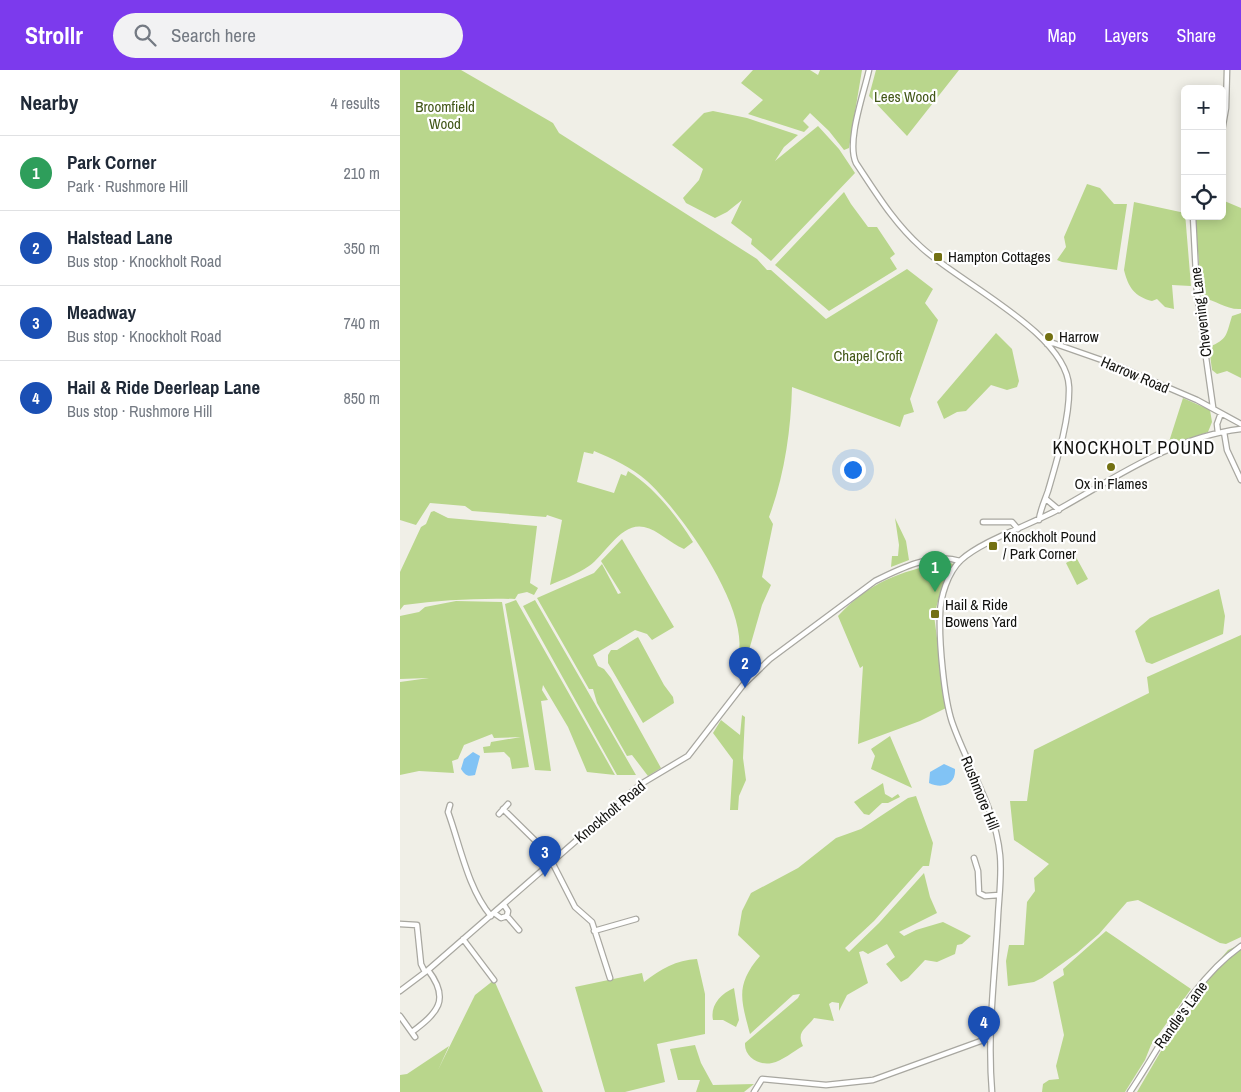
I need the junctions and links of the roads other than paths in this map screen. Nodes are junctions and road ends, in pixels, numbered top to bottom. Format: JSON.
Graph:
{"nodes":[{"id":1,"x":869,"y":70,"type":"edge"},
{"id":2,"x":1227,"y":70,"type":"edge"},
{"id":3,"x":1222,"y":130,"type":"edge"},
{"id":4,"x":1193,"y":220,"type":"edge"},
{"id":5,"x":1047,"y":344,"type":"junction"},
{"id":6,"x":1063,"y":348,"type":"junction"},
{"id":7,"x":1057,"y":356,"type":"junction"},
{"id":8,"x":1213,"y":408,"type":"junction"},
{"id":9,"x":1221,"y":413,"type":"junction"},
{"id":10,"x":1241,"y":424,"type":"edge"},
{"id":11,"x":1241,"y":429,"type":"edge"},
{"id":12,"x":1224,"y":432,"type":"junction"},
{"id":13,"x":1218,"y":434,"type":"junction"},
{"id":14,"x":1241,"y":480,"type":"edge"},
{"id":15,"x":1046,"y":498,"type":"junction"},
{"id":16,"x":1058,"y":510,"type":"junction"},
{"id":17,"x":1039,"y":520,"type":"junction"},
{"id":18,"x":983,"y":522,"type":"dead end"},
{"id":19,"x":1018,"y":529,"type":"junction"},
{"id":20,"x":960,"y":560,"type":"junction"},
{"id":21,"x":508,"y":804,"type":"dead end"},
{"id":22,"x":450,"y":805,"type":"dead end"},
{"id":23,"x":503,"y":809,"type":"junction"},
{"id":24,"x":499,"y":814,"type":"dead end"},
{"id":25,"x":974,"y":858,"type":"dead end"},
{"id":26,"x":554,"y":861,"type":"junction"},
{"id":27,"x":999,"y":895,"type":"junction"},
{"id":28,"x":504,"y":905,"type":"junction"},
{"id":29,"x":493,"y":914,"type":"junction"},
{"id":30,"x":507,"y":916,"type":"junction"},
{"id":31,"x":636,"y":919,"type":"dead end"},
{"id":32,"x":400,"y":924,"type":"edge"},
{"id":33,"x":519,"y":930,"type":"dead end"},
{"id":34,"x":594,"y":931,"type":"junction"},
{"id":35,"x":464,"y":939,"type":"junction"},
{"id":36,"x":1241,"y":946,"type":"edge"},
{"id":37,"x":427,"y":971,"type":"junction"},
{"id":38,"x":610,"y":978,"type":"dead end"},
{"id":39,"x":494,"y":980,"type":"dead end"},
{"id":40,"x":400,"y":991,"type":"edge"},
{"id":41,"x":400,"y":1016,"type":"edge"},
{"id":42,"x":412,"y":1032,"type":"junction"},
{"id":43,"x":415,"y":1037,"type":"dead end"},
{"id":44,"x":989,"y":1038,"type":"junction"},
{"id":45,"x":754,"y":1092,"type":"edge"},
{"id":46,"x":992,"y":1092,"type":"edge"},
{"id":47,"x":1130,"y":1092,"type":"edge"}],
"edges":[{"from":1,"to":5,"type":"street"},
{"from":2,"to":3,"type":"street"},
{"from":4,"to":8,"type":"street","name":"Chevening Lane"},
{"from":5,"to":6,"type":"street","name":"Harrow Road"},
{"from":5,"to":7,"type":"street"},
{"from":6,"to":7,"type":"street"},
{"from":6,"to":8,"type":"street","name":"Harrow Road"},
{"from":7,"to":15,"type":"street"},
{"from":8,"to":9,"type":"street","name":"Harrow Road"},
{"from":9,"to":10,"type":"street","name":"Harrow Road"},
{"from":9,"to":13,"type":"street"},
{"from":11,"to":12,"type":"street"},
{"from":12,"to":13,"type":"street"},
{"from":12,"to":14,"type":"street"},
{"from":13,"to":16,"type":"street"},
{"from":15,"to":16,"type":"street"},
{"from":15,"to":17,"type":"street"},
{"from":16,"to":17,"type":"street"},
{"from":17,"to":19,"type":"street"},
{"from":18,"to":19,"type":"street"},
{"from":19,"to":20,"type":"street"},
{"from":20,"to":26,"type":"street","name":"Knockholt Road"},
{"from":20,"to":27,"type":"street","name":"Rushmore Hill"},
{"from":21,"to":23,"type":"street"},
{"from":22,"to":29,"type":"street"},
{"from":23,"to":24,"type":"street"},
{"from":23,"to":26,"type":"street"},
{"from":25,"to":27,"type":"street"},
{"from":26,"to":28,"type":"street","name":"Knockholt Road"},
{"from":26,"to":34,"type":"street"},
{"from":27,"to":44,"type":"street","name":"Rushmore Hill"},
{"from":28,"to":29,"type":"street","name":"Knockholt Road"},
{"from":28,"to":30,"type":"street"},
{"from":29,"to":30,"type":"street"},
{"from":29,"to":35,"type":"street","name":"Knockholt Road"},
{"from":30,"to":33,"type":"street"},
{"from":31,"to":34,"type":"street"},
{"from":32,"to":37,"type":"street"},
{"from":34,"to":38,"type":"street"},
{"from":35,"to":37,"type":"street","name":"Knockholt Road"},
{"from":35,"to":39,"type":"street"},
{"from":36,"to":47,"type":"street","name":"Randle's Lane"},
{"from":37,"to":40,"type":"street","name":"Knockholt Road"},
{"from":37,"to":42,"type":"street"},
{"from":41,"to":42,"type":"street"},
{"from":42,"to":43,"type":"street"},
{"from":44,"to":45,"type":"street"},
{"from":44,"to":46,"type":"street","name":"Rushmore Hill"}]}
